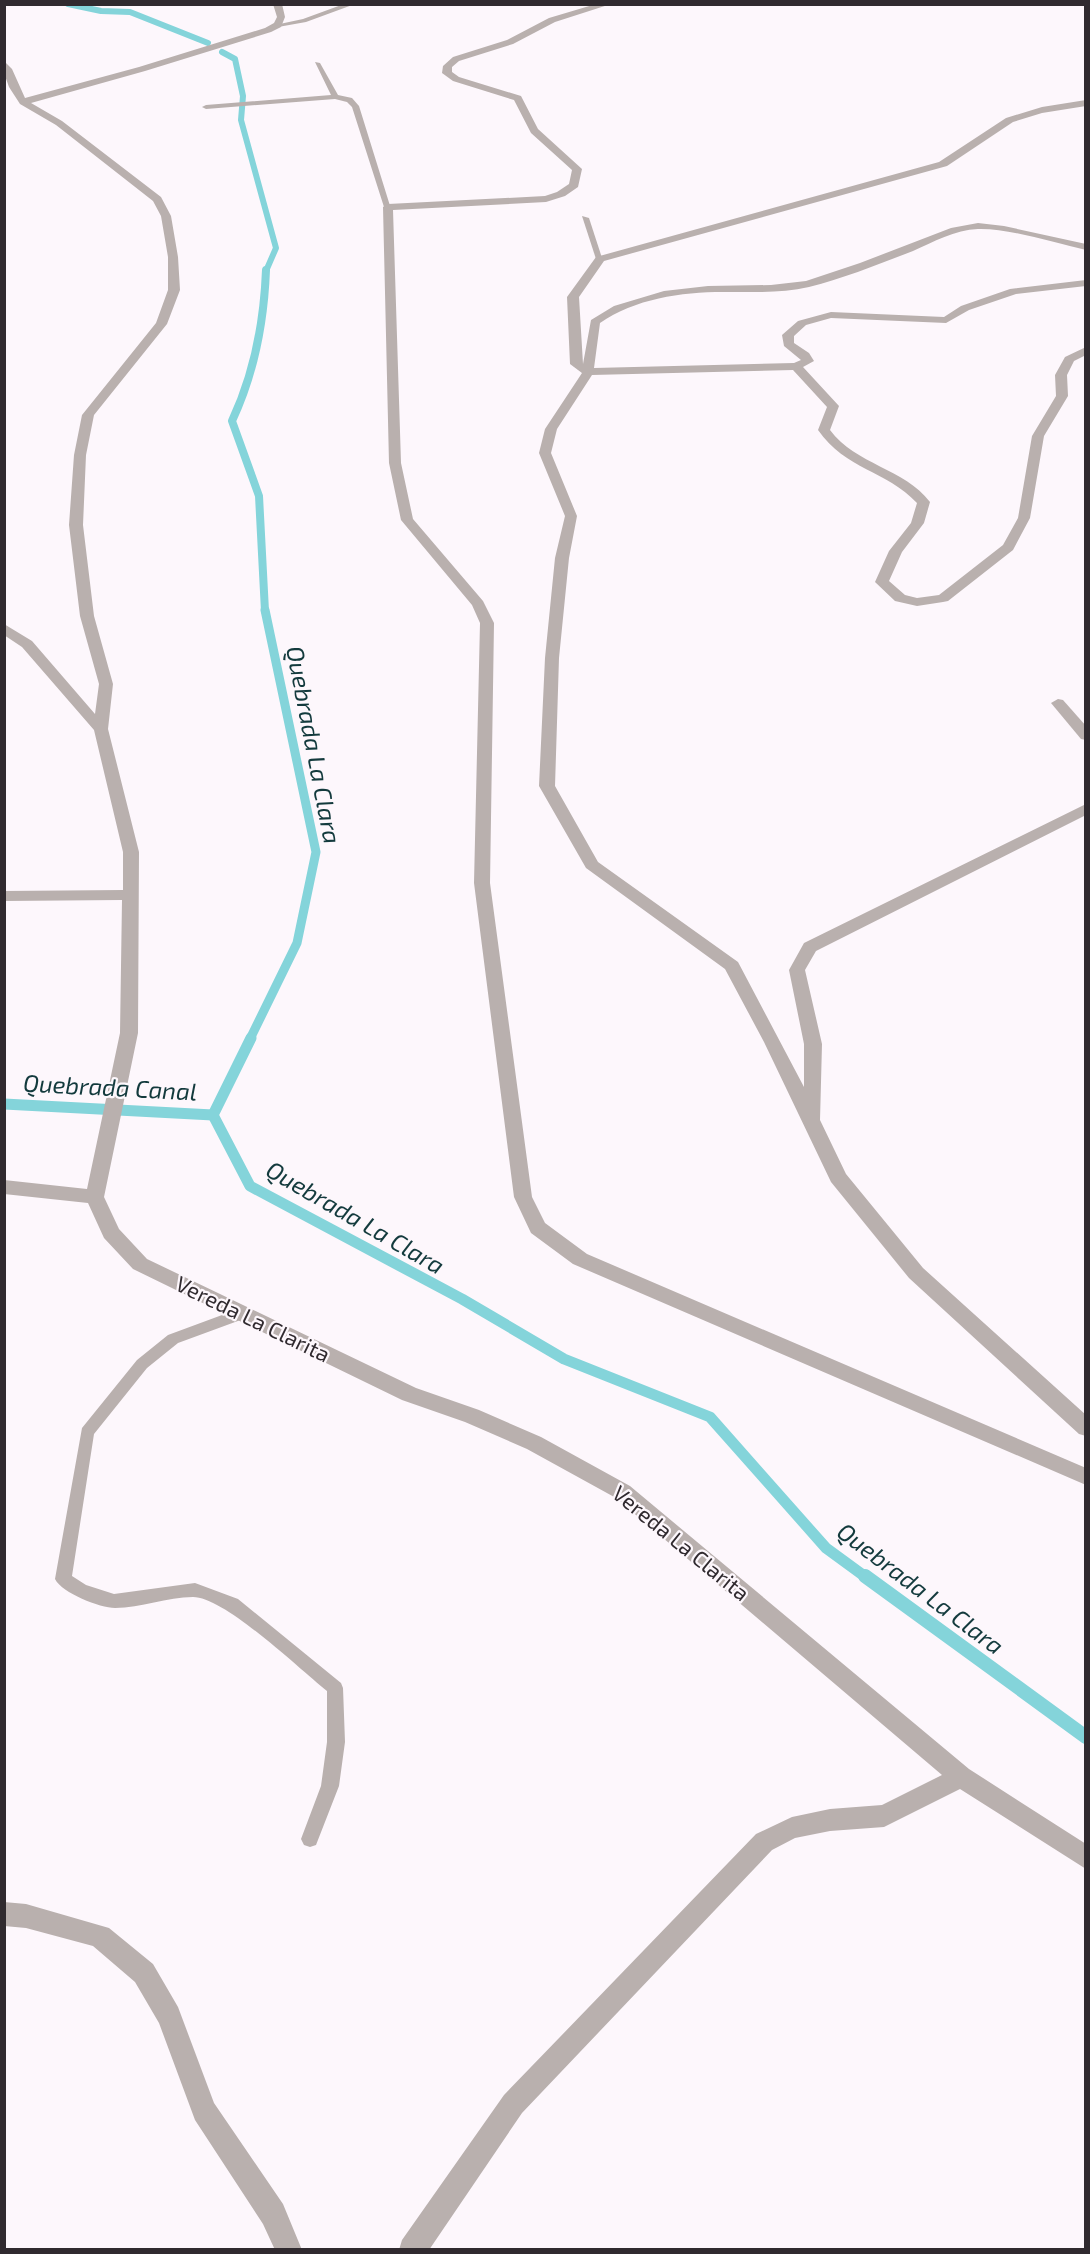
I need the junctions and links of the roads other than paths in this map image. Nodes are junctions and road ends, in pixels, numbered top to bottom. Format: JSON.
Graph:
{"nodes":[{"id":1,"x":277,"y":4,"type":"edge"},
{"id":2,"x":352,"y":4,"type":"edge"},
{"id":3,"x":607,"y":4,"type":"edge"},
{"id":4,"x":278,"y":25,"type":"junction"},
{"id":5,"x":317,"y":63,"type":"dead end"},
{"id":6,"x":4,"y":64,"type":"edge"},
{"id":7,"x":335,"y":98,"type":"junction"},
{"id":8,"x":23,"y":102,"type":"junction"},
{"id":9,"x":1086,"y":103,"type":"edge"},
{"id":10,"x":206,"y":107,"type":"dead end"},
{"id":11,"x":388,"y":207,"type":"junction"},
{"id":12,"x":585,"y":218,"type":"dead end"},
{"id":13,"x":1086,"y":247,"type":"edge"},
{"id":14,"x":600,"y":259,"type":"junction"},
{"id":15,"x":1086,"y":283,"type":"edge"},
{"id":16,"x":1086,"y":350,"type":"edge"},
{"id":17,"x":796,"y":366,"type":"junction"},
{"id":18,"x":588,"y":372,"type":"junction"},
{"id":19,"x":4,"y":628,"type":"edge"},
{"id":20,"x":1058,"y":704,"type":"dead end"},
{"id":21,"x":101,"y":729,"type":"junction"},
{"id":22,"x":1086,"y":736,"type":"edge"},
{"id":23,"x":1086,"y":809,"type":"edge"},
{"id":24,"x":131,"y":895,"type":"junction"},
{"id":25,"x":4,"y":896,"type":"edge"},
{"id":26,"x":812,"y":1123,"type":"junction"},
{"id":27,"x":4,"y":1187,"type":"edge"},
{"id":28,"x":95,"y":1197,"type":"junction"},
{"id":29,"x":241,"y":1314,"type":"junction"},
{"id":30,"x":1086,"y":1428,"type":"edge"},
{"id":31,"x":1086,"y":1476,"type":"edge"},
{"id":32,"x":961,"y":1777,"type":"junction"},
{"id":33,"x":310,"y":1839,"type":"dead end"},
{"id":34,"x":1086,"y":1858,"type":"edge"},
{"id":35,"x":4,"y":1914,"type":"edge"},
{"id":36,"x":289,"y":2250,"type":"edge"},
{"id":37,"x":412,"y":2250,"type":"edge"}],
"edges":[{"from":1,"to":4,"type":"street"},
{"from":2,"to":4,"type":"lane"},
{"from":3,"to":11,"type":"street"},
{"from":4,"to":8,"type":"street"},
{"from":5,"to":7,"type":"lane"},
{"from":6,"to":8,"type":"street"},
{"from":7,"to":10,"type":"lane"},
{"from":7,"to":11,"type":"lane"},
{"from":8,"to":21,"type":"street"},
{"from":9,"to":14,"type":"street"},
{"from":11,"to":31,"type":"street"},
{"from":12,"to":14,"type":"lane"},
{"from":13,"to":18,"type":"street"},
{"from":14,"to":18,"type":"street"},
{"from":15,"to":17,"type":"street"},
{"from":16,"to":17,"type":"street"},
{"from":17,"to":18,"type":"street"},
{"from":18,"to":26,"type":"street"},
{"from":19,"to":21,"type":"street"},
{"from":20,"to":22,"type":"street"},
{"from":21,"to":24,"type":"street"},
{"from":23,"to":26,"type":"street"},
{"from":24,"to":25,"type":"street"},
{"from":24,"to":28,"type":"street"},
{"from":26,"to":30,"type":"street"},
{"from":27,"to":28,"type":"street"},
{"from":28,"to":29,"type":"street","name":"Vereda La Clarita"},
{"from":29,"to":32,"type":"street","name":"Vereda La Clarita"},
{"from":29,"to":33,"type":"lane"},
{"from":32,"to":34,"type":"street","name":"Vereda La Clarita"},
{"from":32,"to":37,"type":"street"},
{"from":35,"to":36,"type":"street"}]}
